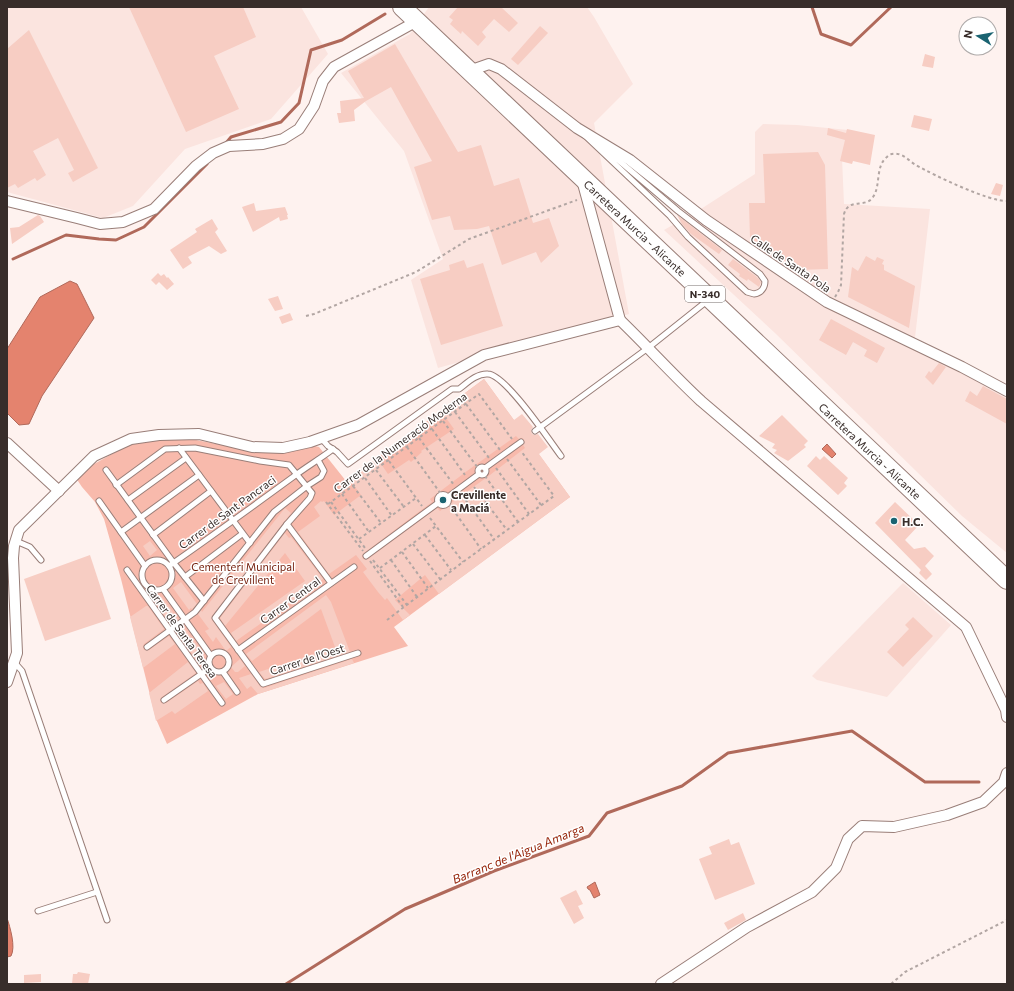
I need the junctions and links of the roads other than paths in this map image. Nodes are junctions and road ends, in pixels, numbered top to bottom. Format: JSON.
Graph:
{"nodes":[{"id":1,"x":402,"y":7,"type":"edge"},
{"id":2,"x":417,"y":21,"type":"junction"},
{"id":3,"x":469,"y":71,"type":"junction"},
{"id":4,"x":577,"y":128,"type":"junction"},
{"id":5,"x":581,"y":176,"type":"junction"},
{"id":6,"x":7,"y":202,"type":"edge"},
{"id":7,"x":710,"y":299,"type":"junction"},
{"id":8,"x":620,"y":320,"type":"junction"},
{"id":9,"x":648,"y":348,"type":"junction"},
{"id":10,"x":1007,"y":392,"type":"edge"},
{"id":11,"x":537,"y":429,"type":"junction"},
{"id":12,"x":321,"y":438,"type":"junction"},
{"id":13,"x":7,"y":442,"type":"edge"},
{"id":14,"x":521,"y":442,"type":"dead end"},
{"id":15,"x":179,"y":448,"type":"junction"},
{"id":16,"x":333,"y":449,"type":"junction"},
{"id":17,"x":561,"y":456,"type":"dead end"},
{"id":18,"x":186,"y":458,"type":"junction"},
{"id":19,"x":318,"y":460,"type":"junction"},
{"id":20,"x":106,"y":470,"type":"dead end"},
{"id":21,"x":297,"y":473,"type":"junction"},
{"id":22,"x":199,"y":475,"type":"junction"},
{"id":23,"x":116,"y":485,"type":"junction"},
{"id":24,"x":307,"y":486,"type":"junction"},
{"id":25,"x":58,"y":491,"type":"junction"},
{"id":26,"x":211,"y":492,"type":"junction"},
{"id":27,"x":128,"y":500,"type":"junction"},
{"id":28,"x":448,"y":500,"type":"junction"},
{"id":29,"x":99,"y":501,"type":"dead end"},
{"id":30,"x":438,"y":503,"type":"junction"},
{"id":31,"x":140,"y":518,"type":"junction"},
{"id":32,"x":233,"y":521,"type":"junction"},
{"id":33,"x":287,"y":524,"type":"junction"},
{"id":34,"x":121,"y":532,"type":"junction"},
{"id":35,"x":242,"y":534,"type":"junction"},
{"id":36,"x":153,"y":535,"type":"junction"},
{"id":37,"x":16,"y":541,"type":"junction"},
{"id":38,"x":250,"y":543,"type":"junction"},
{"id":39,"x":366,"y":556,"type":"dead end"},
{"id":40,"x":40,"y":560,"type":"dead end"},
{"id":41,"x":171,"y":564,"type":"junction"},
{"id":42,"x":145,"y":566,"type":"junction"},
{"id":43,"x":354,"y":567,"type":"dead end"},
{"id":44,"x":127,"y":570,"type":"dead end"},
{"id":45,"x":185,"y":577,"type":"junction"},
{"id":46,"x":1007,"y":580,"type":"edge"},
{"id":47,"x":331,"y":583,"type":"junction"},
{"id":48,"x":147,"y":586,"type":"junction"},
{"id":49,"x":163,"y":589,"type":"junction"},
{"id":50,"x":142,"y":591,"type":"junction"},
{"id":51,"x":204,"y":601,"type":"junction"},
{"id":52,"x":184,"y":619,"type":"junction"},
{"id":53,"x":170,"y":630,"type":"junction"},
{"id":54,"x":147,"y":647,"type":"dead end"},
{"id":55,"x":238,"y":650,"type":"junction"},
{"id":56,"x":358,"y":653,"type":"dead end"},
{"id":57,"x":211,"y":656,"type":"junction"},
{"id":58,"x":14,"y":662,"type":"junction"},
{"id":59,"x":210,"y":668,"type":"junction"},
{"id":60,"x":223,"y":672,"type":"junction"},
{"id":61,"x":202,"y":675,"type":"junction"},
{"id":62,"x":7,"y":682,"type":"edge"},
{"id":63,"x":237,"y":692,"type":"dead end"},
{"id":64,"x":164,"y":700,"type":"dead end"},
{"id":65,"x":222,"y":703,"type":"dead end"},
{"id":66,"x":1007,"y":717,"type":"edge"},
{"id":67,"x":1007,"y":773,"type":"edge"},
{"id":68,"x":97,"y":892,"type":"junction"},
{"id":69,"x":38,"y":911,"type":"dead end"},
{"id":70,"x":107,"y":920,"type":"dead end"},
{"id":71,"x":661,"y":984,"type":"edge"}],
"edges":[{"from":1,"to":2,"type":"highway","name":"Carretera Murcia - Alicante","number":"N-340"},
{"from":2,"to":3,"type":"highway","name":"Carretera Murcia - Alicante","number":"N-340"},
{"from":2,"to":6,"type":"street"},
{"from":3,"to":4,"type":"street","name":"Calle de Santa Pola"},
{"from":3,"to":5,"type":"highway","name":"Carretera Murcia - Alicante","number":"N-340"},
{"from":4,"to":4,"type":"lane"},
{"from":4,"to":10,"type":"street","name":"Calle de Santa Pola"},
{"from":5,"to":7,"type":"highway","name":"Carretera Murcia - Alicante","number":"N-340"},
{"from":5,"to":8,"type":"street"},
{"from":7,"to":9,"type":"lane"},
{"from":7,"to":46,"type":"highway","name":"Carretera Murcia - Alicante","number":"N-340"},
{"from":8,"to":9,"type":"street"},
{"from":8,"to":12,"type":"street"},
{"from":9,"to":11,"type":"lane"},
{"from":9,"to":66,"type":"street"},
{"from":11,"to":16,"type":"lane"},
{"from":11,"to":17,"type":"lane"},
{"from":12,"to":16,"type":"lane"},
{"from":12,"to":25,"type":"street"},
{"from":13,"to":25,"type":"street"},
{"from":14,"to":28,"type":"lane"},
{"from":15,"to":18,"type":"lane"},
{"from":15,"to":21,"type":"lane"},
{"from":15,"to":23,"type":"lane"},
{"from":16,"to":19,"type":"lane","name":"Carrer de Sant Pancraci"},
{"from":18,"to":22,"type":"lane"},
{"from":18,"to":27,"type":"lane"},
{"from":19,"to":21,"type":"lane","name":"Carrer de Sant Pancraci"},
{"from":19,"to":24,"type":"lane"},
{"from":20,"to":23,"type":"lane"},
{"from":21,"to":24,"type":"lane"},
{"from":21,"to":32,"type":"lane","name":"Carrer de Sant Pancraci"},
{"from":22,"to":26,"type":"lane"},
{"from":22,"to":31,"type":"lane"},
{"from":23,"to":27,"type":"lane"},
{"from":24,"to":33,"type":"lane"},
{"from":24,"to":38,"type":"lane"},
{"from":25,"to":37,"type":"street"},
{"from":26,"to":32,"type":"lane"},
{"from":26,"to":36,"type":"lane"},
{"from":27,"to":31,"type":"lane"},
{"from":28,"to":30,"type":"lane"},
{"from":28,"to":30,"type":"lane"},
{"from":29,"to":34,"type":"lane"},
{"from":30,"to":39,"type":"lane"},
{"from":31,"to":34,"type":"lane"},
{"from":31,"to":36,"type":"lane"},
{"from":32,"to":35,"type":"lane"},
{"from":32,"to":41,"type":"lane","name":"Carrer de Sant Pancraci"},
{"from":33,"to":47,"type":"lane"},
{"from":33,"to":55,"type":"lane"},
{"from":34,"to":42,"type":"lane"},
{"from":35,"to":38,"type":"lane"},
{"from":35,"to":45,"type":"lane"},
{"from":36,"to":41,"type":"lane"},
{"from":37,"to":40,"type":"lane"},
{"from":37,"to":58,"type":"street"},
{"from":38,"to":51,"type":"lane"},
{"from":41,"to":42,"type":"lane"},
{"from":41,"to":45,"type":"lane"},
{"from":41,"to":49,"type":"lane"},
{"from":42,"to":48,"type":"lane"},
{"from":43,"to":47,"type":"lane","name":"Carrer Central"},
{"from":44,"to":50,"type":"lane","name":"Carrer de Santa Teresa"},
{"from":45,"to":51,"type":"lane"},
{"from":47,"to":55,"type":"lane","name":"Carrer Central"},
{"from":48,"to":49,"type":"lane"},
{"from":48,"to":50,"type":"lane"},
{"from":49,"to":52,"type":"lane"},
{"from":50,"to":53,"type":"lane","name":"Carrer de Santa Teresa"},
{"from":51,"to":52,"type":"lane"},
{"from":52,"to":53,"type":"lane"},
{"from":52,"to":57,"type":"lane"},
{"from":53,"to":54,"type":"lane"},
{"from":53,"to":61,"type":"lane","name":"Carrer de Santa Teresa"},
{"from":55,"to":56,"type":"lane","name":"Carrer de l'Oest"},
{"from":57,"to":59,"type":"lane"},
{"from":57,"to":60,"type":"lane"},
{"from":58,"to":62,"type":"street"},
{"from":58,"to":68,"type":"lane"},
{"from":59,"to":60,"type":"lane"},
{"from":59,"to":61,"type":"lane"},
{"from":60,"to":63,"type":"lane"},
{"from":61,"to":64,"type":"lane"},
{"from":61,"to":65,"type":"lane","name":"Carrer de Santa Teresa"},
{"from":67,"to":71,"type":"street"},
{"from":68,"to":69,"type":"lane"},
{"from":68,"to":70,"type":"lane"}]}
